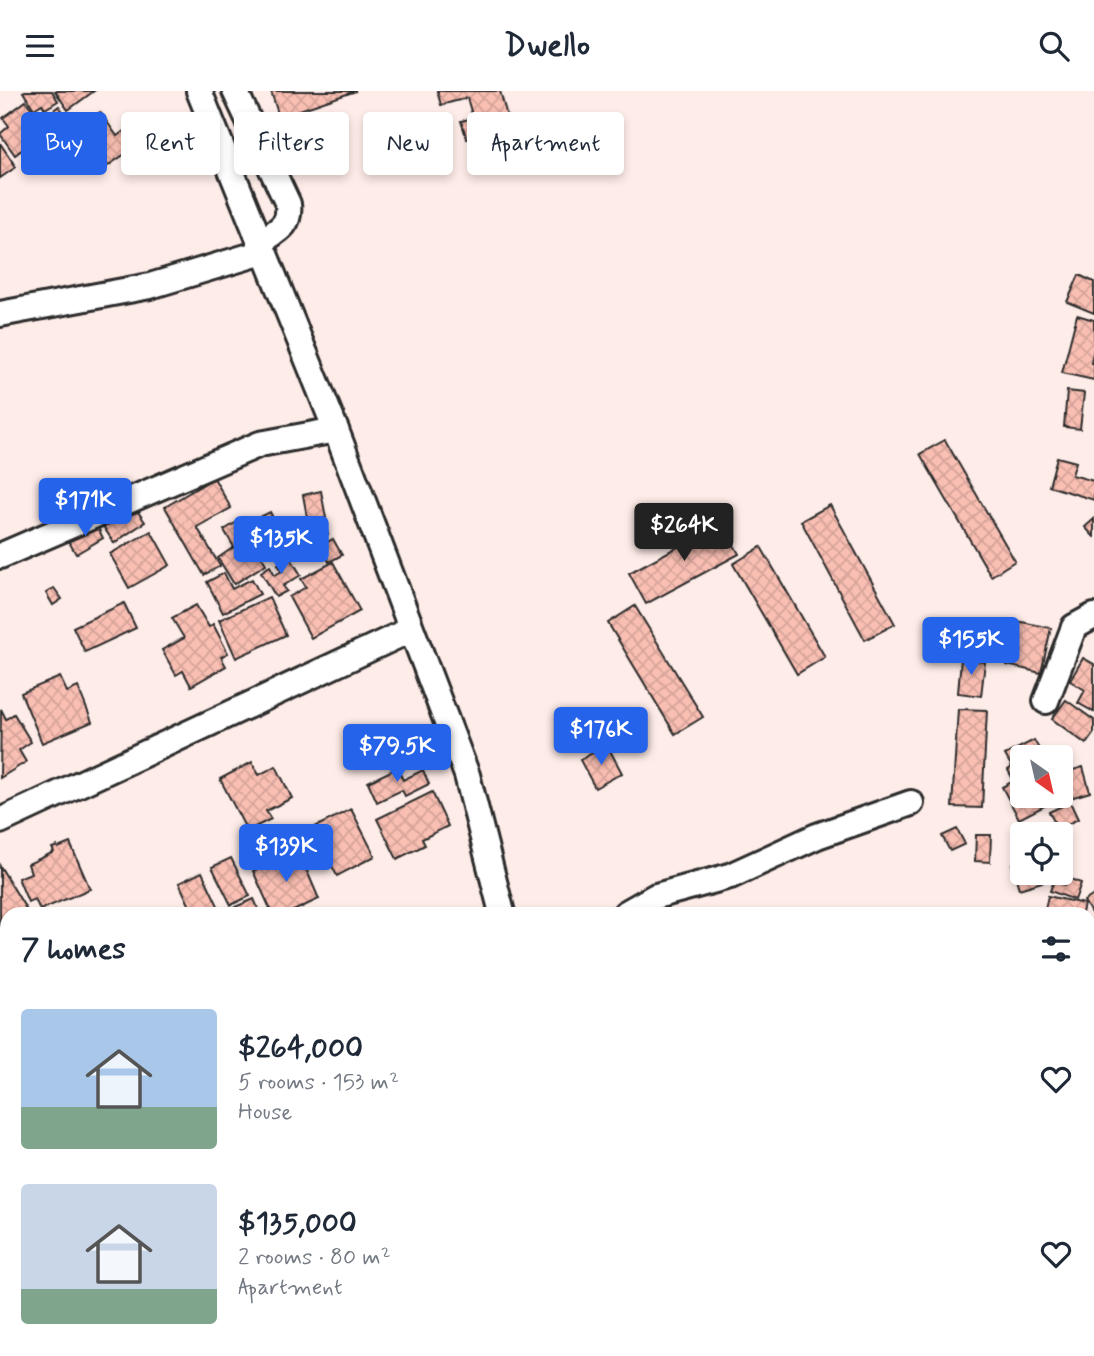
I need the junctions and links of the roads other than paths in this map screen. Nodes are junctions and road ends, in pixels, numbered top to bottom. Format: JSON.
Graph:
{"nodes":[{"id":1,"x":199,"y":91,"type":"edge"},
{"id":2,"x":235,"y":91,"type":"edge"},
{"id":3,"x":261,"y":247,"type":"junction"},
{"id":4,"x":0,"y":314,"type":"edge"},
{"id":5,"x":336,"y":430,"type":"junction"},
{"id":6,"x":0,"y":556,"type":"edge"},
{"id":7,"x":1094,"y":616,"type":"edge"},
{"id":8,"x":410,"y":630,"type":"junction"},
{"id":9,"x":1046,"y":701,"type":"dead end"},
{"id":10,"x":911,"y":803,"type":"dead end"},
{"id":11,"x":0,"y":821,"type":"edge"},
{"id":12,"x":500,"y":907,"type":"edge"},
{"id":13,"x":637,"y":907,"type":"edge"}],
"edges":[{"from":1,"to":3,"type":"street"},
{"from":2,"to":3,"type":"street"},
{"from":3,"to":4,"type":"street"},
{"from":3,"to":5,"type":"street"},
{"from":5,"to":6,"type":"street"},
{"from":5,"to":8,"type":"street"},
{"from":7,"to":9,"type":"street"},
{"from":8,"to":11,"type":"street"},
{"from":8,"to":12,"type":"street"},
{"from":10,"to":13,"type":"street"}]}
